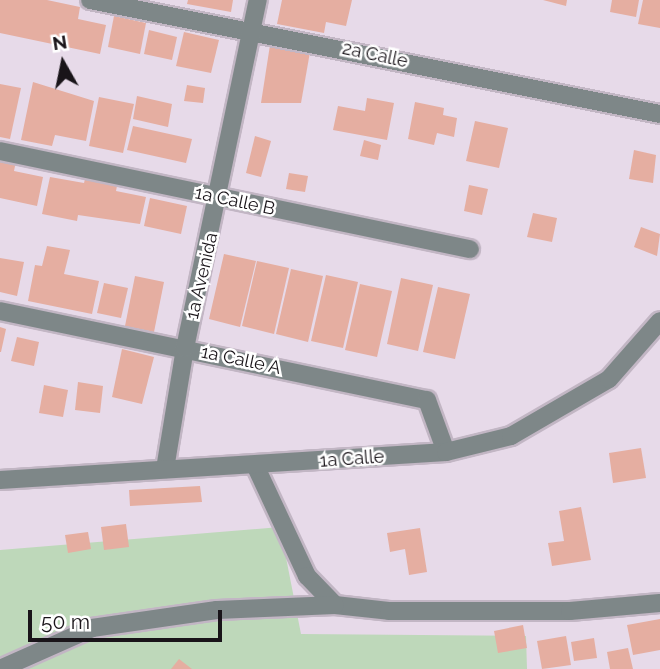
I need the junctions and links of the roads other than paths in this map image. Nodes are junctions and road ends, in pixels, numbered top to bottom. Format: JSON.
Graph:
{"nodes":[{"id":1,"x":90,"y":0,"type":"edge"},
{"id":2,"x":258,"y":0,"type":"edge"},
{"id":3,"x":251,"y":33,"type":"junction"},
{"id":4,"x":660,"y":114,"type":"edge"},
{"id":5,"x":0,"y":151,"type":"edge"},
{"id":6,"x":219,"y":198,"type":"junction"},
{"id":7,"x":470,"y":249,"type":"dead end"},
{"id":8,"x":0,"y":311,"type":"edge"},
{"id":9,"x":660,"y":321,"type":"edge"},
{"id":10,"x":185,"y":348,"type":"junction"},
{"id":11,"x":446,"y":452,"type":"junction"},
{"id":12,"x":255,"y":465,"type":"junction"},
{"id":13,"x":165,"y":470,"type":"junction"},
{"id":14,"x":0,"y":480,"type":"edge"},
{"id":15,"x":660,"y":603,"type":"edge"},
{"id":16,"x":335,"y":605,"type":"junction"},
{"id":17,"x":0,"y":669,"type":"edge"}],
"edges":[{"from":1,"to":3,"type":"street","name":"2a Calle"},
{"from":2,"to":3,"type":"street","name":"1a Avenida"},
{"from":3,"to":4,"type":"street","name":"2a Calle"},
{"from":3,"to":6,"type":"street","name":"1a Avenida"},
{"from":5,"to":6,"type":"street","name":"1a Calle B"},
{"from":6,"to":7,"type":"street","name":"1a Calle B"},
{"from":6,"to":10,"type":"street","name":"1a Avenida"},
{"from":8,"to":10,"type":"street","name":"1a Calle A"},
{"from":9,"to":11,"type":"street","name":"1a Calle"},
{"from":10,"to":11,"type":"street","name":"1a Calle A"},
{"from":10,"to":13,"type":"street","name":"1a Avenida"},
{"from":11,"to":12,"type":"street","name":"1a Calle"},
{"from":12,"to":13,"type":"street","name":"1a Calle"},
{"from":12,"to":16,"type":"street"},
{"from":13,"to":14,"type":"street","name":"1a Calle"},
{"from":15,"to":16,"type":"street"},
{"from":16,"to":17,"type":"street"}]}
